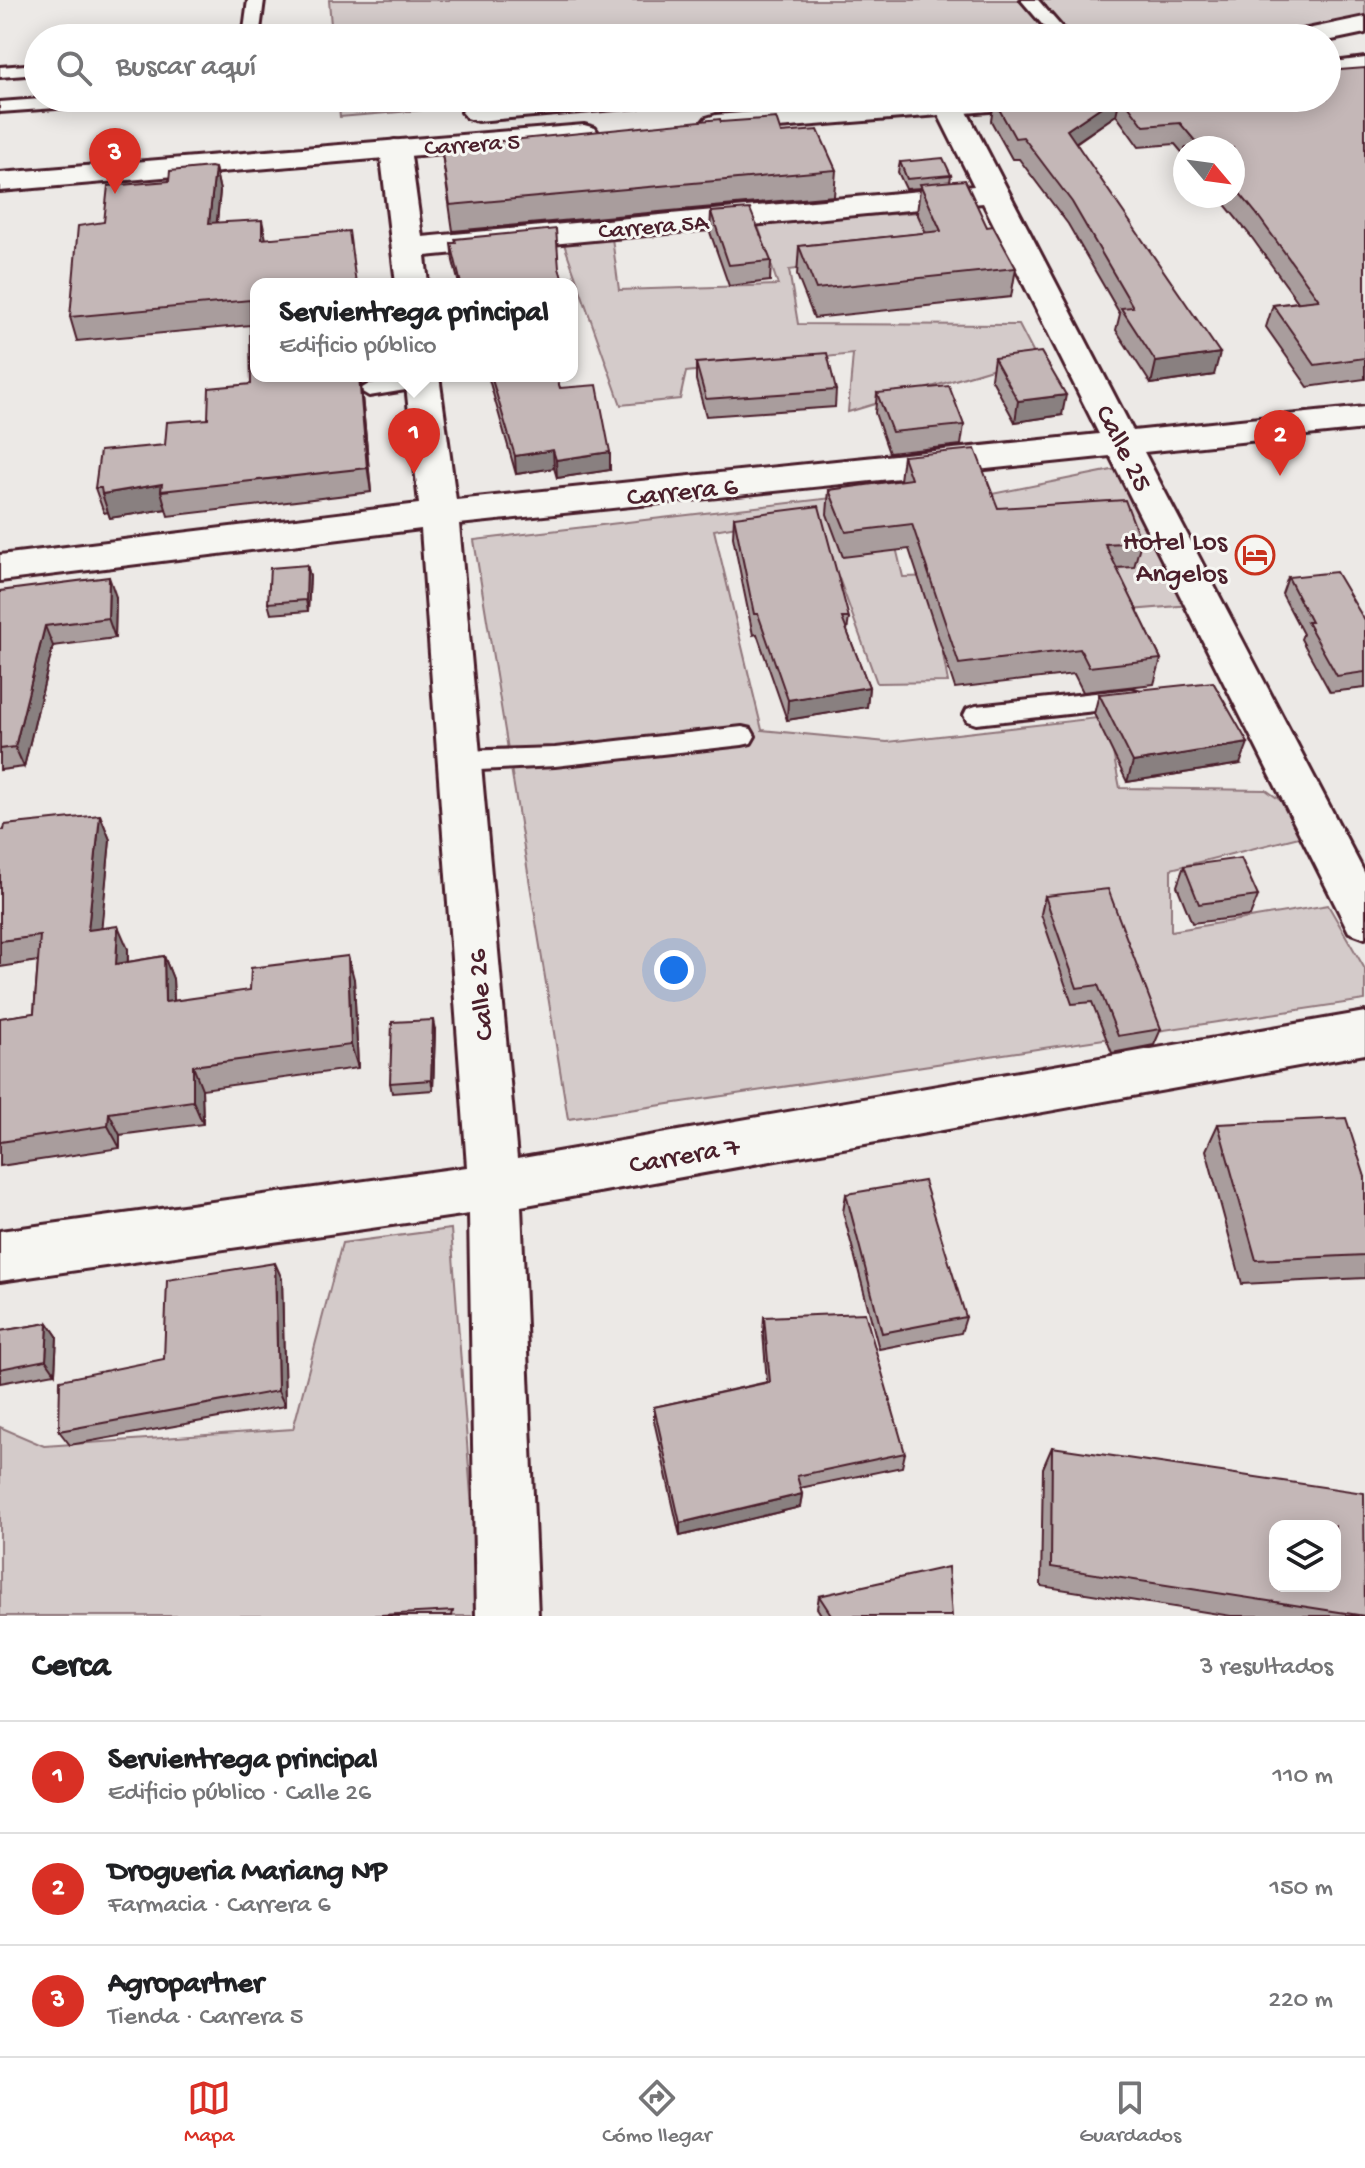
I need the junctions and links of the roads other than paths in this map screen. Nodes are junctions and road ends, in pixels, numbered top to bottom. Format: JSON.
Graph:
{"nodes":[{"id":1,"x":256,"y":0,"type":"edge"},
{"id":2,"x":1029,"y":0,"type":"edge"},
{"id":3,"x":253,"y":24,"type":"edge"},
{"id":4,"x":1050,"y":24,"type":"edge"},
{"id":5,"x":1365,"y":25,"type":"edge"},
{"id":6,"x":1341,"y":30,"type":"edge"},
{"id":7,"x":1365,"y":66,"type":"edge"},
{"id":8,"x":24,"y":70,"type":"edge"},
{"id":9,"x":1341,"y":70,"type":"edge"},
{"id":10,"x":0,"y":72,"type":"edge"},
{"id":11,"x":24,"y":105,"type":"edge"},
{"id":12,"x":0,"y":107,"type":"edge"},
{"id":13,"x":245,"y":112,"type":"edge"},
{"id":14,"x":474,"y":112,"type":"edge"},
{"id":15,"x":872,"y":112,"type":"edge"},
{"id":16,"x":952,"y":112,"type":"edge"},
{"id":17,"x":450,"y":114,"type":"dead end"},
{"id":18,"x":680,"y":127,"type":"edge"},
{"id":19,"x":278,"y":129,"type":"dead end"},
{"id":20,"x":617,"y":132,"type":"edge"},
{"id":21,"x":215,"y":135,"type":"dead end"},
{"id":22,"x":395,"y":149,"type":"junction"},
{"id":23,"x":0,"y":182,"type":"edge"},
{"id":24,"x":994,"y":194,"type":"junction"},
{"id":25,"x":407,"y":248,"type":"junction"},
{"id":26,"x":411,"y":278,"type":"edge"},
{"id":27,"x":408,"y":382,"type":"edge"},
{"id":28,"x":423,"y":382,"type":"edge"},
{"id":29,"x":369,"y":390,"type":"dead end"},
{"id":30,"x":1365,"y":418,"type":"edge"},
{"id":31,"x":1124,"y":444,"type":"junction"},
{"id":32,"x":439,"y":514,"type":"junction"},
{"id":33,"x":0,"y":568,"type":"edge"},
{"id":34,"x":1157,"y":696,"type":"edge"},
{"id":35,"x":976,"y":715,"type":"dead end"},
{"id":36,"x":742,"y":736,"type":"dead end"},
{"id":37,"x":459,"y":761,"type":"junction"},
{"id":38,"x":1365,"y":919,"type":"edge"},
{"id":39,"x":1365,"y":1033,"type":"edge"},
{"id":40,"x":494,"y":1187,"type":"junction"},
{"id":41,"x":0,"y":1256,"type":"edge"},
{"id":42,"x":507,"y":1616,"type":"edge"}],
"edges":[{"from":1,"to":3,"type":"lane"},
{"from":2,"to":4,"type":"lane"},
{"from":5,"to":6,"type":"street"},
{"from":7,"to":9,"type":"street"},
{"from":8,"to":10,"type":"lane"},
{"from":11,"to":12,"type":"lane"},
{"from":13,"to":19,"type":"street"},
{"from":13,"to":21,"type":"street"},
{"from":14,"to":17,"type":"street","name":"Carrera 5"},
{"from":15,"to":18,"type":"street"},
{"from":16,"to":24,"type":"street","name":"Calle 25"},
{"from":20,"to":22,"type":"street","name":"Carrera 5"},
{"from":22,"to":23,"type":"street","name":"Carrera 5"},
{"from":22,"to":25,"type":"street"},
{"from":24,"to":25,"type":"street","name":"Carrera 5A"},
{"from":24,"to":31,"type":"street","name":"Calle 25"},
{"from":25,"to":26,"type":"street"},
{"from":27,"to":29,"type":"lane"},
{"from":28,"to":32,"type":"street","name":"Calle 26"},
{"from":30,"to":31,"type":"street","name":"Carrera 6"},
{"from":31,"to":32,"type":"street","name":"Carrera 6"},
{"from":31,"to":38,"type":"street","name":"Calle 25"},
{"from":32,"to":33,"type":"street","name":"Carrera 6"},
{"from":32,"to":37,"type":"street","name":"Calle 26"},
{"from":34,"to":35,"type":"lane"},
{"from":36,"to":37,"type":"lane"},
{"from":37,"to":40,"type":"street","name":"Calle 26"},
{"from":39,"to":40,"type":"street","name":"Carrera 7"},
{"from":40,"to":41,"type":"street","name":"Carrera 7"},
{"from":40,"to":42,"type":"street","name":"Calle 26"}]}
